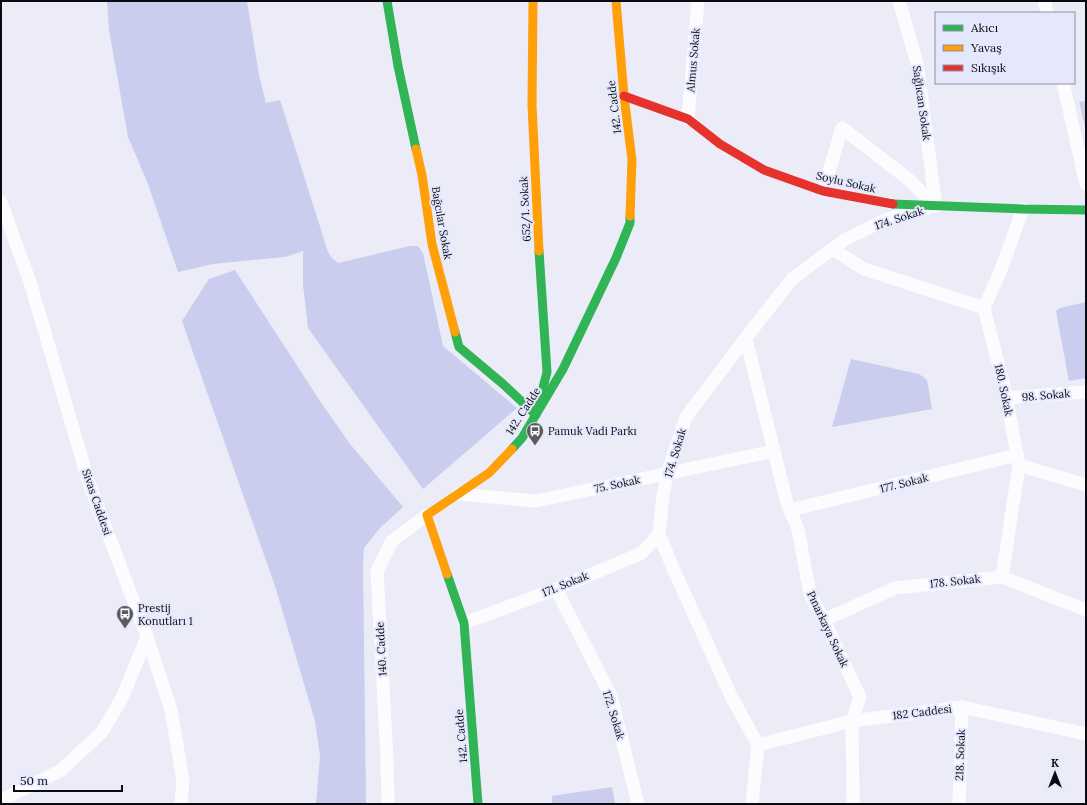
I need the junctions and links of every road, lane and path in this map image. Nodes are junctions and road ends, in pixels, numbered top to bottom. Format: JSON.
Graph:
{"nodes":[{"id":1,"x":387,"y":1,"type":"edge"},
{"id":2,"x":533,"y":1,"type":"edge"},
{"id":3,"x":616,"y":1,"type":"edge"},
{"id":4,"x":698,"y":1,"type":"edge"},
{"id":5,"x":899,"y":1,"type":"edge"},
{"id":6,"x":1044,"y":1,"type":"edge"},
{"id":7,"x":1046,"y":12,"type":"edge"},
{"id":8,"x":1063,"y":84,"type":"edge"},
{"id":9,"x":624,"y":96,"type":"junction"},
{"id":10,"x":688,"y":119,"type":"junction"},
{"id":11,"x":1086,"y":184,"type":"edge"},
{"id":12,"x":823,"y":191,"type":"junction"},
{"id":13,"x":1,"y":202,"type":"edge"},
{"id":14,"x":936,"y":206,"type":"junction"},
{"id":15,"x":1023,"y":210,"type":"junction"},
{"id":16,"x":1086,"y":210,"type":"edge"},
{"id":17,"x":832,"y":249,"type":"junction"},
{"id":18,"x":984,"y":308,"type":"junction"},
{"id":19,"x":746,"y":339,"type":"junction"},
{"id":20,"x":1086,"y":392,"type":"edge"},
{"id":21,"x":1007,"y":398,"type":"junction"},
{"id":22,"x":536,"y":415,"type":"junction"},
{"id":23,"x":774,"y":452,"type":"junction"},
{"id":24,"x":1018,"y":460,"type":"junction"},
{"id":25,"x":667,"y":474,"type":"junction"},
{"id":26,"x":1086,"y":485,"type":"edge"},
{"id":27,"x":459,"y":494,"type":"junction"},
{"id":28,"x":790,"y":510,"type":"junction"},
{"id":29,"x":427,"y":515,"type":"junction"},
{"id":30,"x":660,"y":534,"type":"junction"},
{"id":31,"x":1002,"y":576,"type":"junction"},
{"id":32,"x":556,"y":589,"type":"junction"},
{"id":33,"x":1086,"y":610,"type":"edge"},
{"id":34,"x":824,"y":620,"type":"junction"},
{"id":35,"x":464,"y":623,"type":"junction"},
{"id":36,"x":147,"y":637,"type":"junction"},
{"id":37,"x":962,"y":707,"type":"junction"},
{"id":38,"x":852,"y":721,"type":"junction"},
{"id":39,"x":1086,"y":734,"type":"edge"},
{"id":40,"x":758,"y":745,"type":"junction"},
{"id":41,"x":1,"y":800,"type":"edge"},
{"id":42,"x":181,"y":804,"type":"edge"},
{"id":43,"x":388,"y":804,"type":"edge"},
{"id":44,"x":478,"y":804,"type":"edge"},
{"id":45,"x":638,"y":804,"type":"edge"},
{"id":46,"x":752,"y":804,"type":"edge"},
{"id":47,"x":853,"y":804,"type":"edge"},
{"id":48,"x":959,"y":804,"type":"edge"}],
"edges":[{"from":1,"to":22,"type":"street","name":"Bağcılar Sokak"},
{"from":2,"to":22,"type":"street","name":"652/1. Sokak"},
{"from":3,"to":9,"type":"street","name":"142. Cadde"},
{"from":4,"to":10,"type":"street","name":"Almus Sokak"},
{"from":5,"to":14,"type":"street","name":"Sağlıcan Sokak"},
{"from":6,"to":7,"type":"street"},
{"from":8,"to":11,"type":"street"},
{"from":9,"to":10,"type":"street","name":"Soylu Sokak"},
{"from":9,"to":22,"type":"street","name":"142. Cadde"},
{"from":10,"to":12,"type":"street","name":"Soylu Sokak"},
{"from":12,"to":14,"type":"street","name":"Soylu Sokak"},
{"from":12,"to":14,"type":"street"},
{"from":13,"to":36,"type":"street","name":"Sivas Caddesi"},
{"from":14,"to":15,"type":"street","name":"Soylu Sokak"},
{"from":14,"to":17,"type":"street","name":"174. Sokak"},
{"from":15,"to":16,"type":"street","name":"Soylu Sokak"},
{"from":15,"to":18,"type":"street"},
{"from":17,"to":18,"type":"street"},
{"from":17,"to":19,"type":"street","name":"174. Sokak"},
{"from":18,"to":21,"type":"street","name":"180. Sokak"},
{"from":19,"to":23,"type":"street","name":"Pınarkaya Sokak"},
{"from":19,"to":25,"type":"street","name":"174. Sokak"},
{"from":20,"to":21,"type":"street","name":"98. Sokak"},
{"from":21,"to":24,"type":"street","name":"180. Sokak"},
{"from":22,"to":27,"type":"street","name":"142. Cadde"},
{"from":23,"to":25,"type":"street","name":"75. Sokak"},
{"from":23,"to":28,"type":"street","name":"Pınarkaya Sokak"},
{"from":24,"to":26,"type":"street"},
{"from":24,"to":28,"type":"street","name":"177. Sokak"},
{"from":24,"to":31,"type":"street","name":"180. Sokak"},
{"from":25,"to":27,"type":"street","name":"75. Sokak"},
{"from":25,"to":30,"type":"street","name":"174. Sokak"},
{"from":27,"to":29,"type":"street","name":"142. Cadde"},
{"from":28,"to":34,"type":"street","name":"Pınarkaya Sokak"},
{"from":29,"to":35,"type":"street","name":"142. Cadde"},
{"from":29,"to":43,"type":"street","name":"140. Cadde"},
{"from":30,"to":32,"type":"street","name":"171. Sokak"},
{"from":30,"to":40,"type":"street","name":"174. Sokak"},
{"from":31,"to":33,"type":"street","name":"178. Sokak"},
{"from":31,"to":34,"type":"street","name":"178. Sokak"},
{"from":32,"to":35,"type":"street","name":"171. Sokak"},
{"from":32,"to":45,"type":"street","name":"172. Sokak"},
{"from":34,"to":38,"type":"street","name":"Pınarkaya Sokak"},
{"from":35,"to":44,"type":"street","name":"142. Cadde"},
{"from":36,"to":41,"type":"street"},
{"from":36,"to":42,"type":"street","name":"Sivas Caddesi"},
{"from":37,"to":38,"type":"street","name":"182 Caddesi"},
{"from":37,"to":39,"type":"street","name":"182 Caddesi"},
{"from":37,"to":48,"type":"street","name":"218. Sokak"},
{"from":38,"to":40,"type":"street","name":"182 Caddesi"},
{"from":38,"to":47,"type":"street","name":"Pınarkaya Sokak"},
{"from":40,"to":46,"type":"street"}]}
